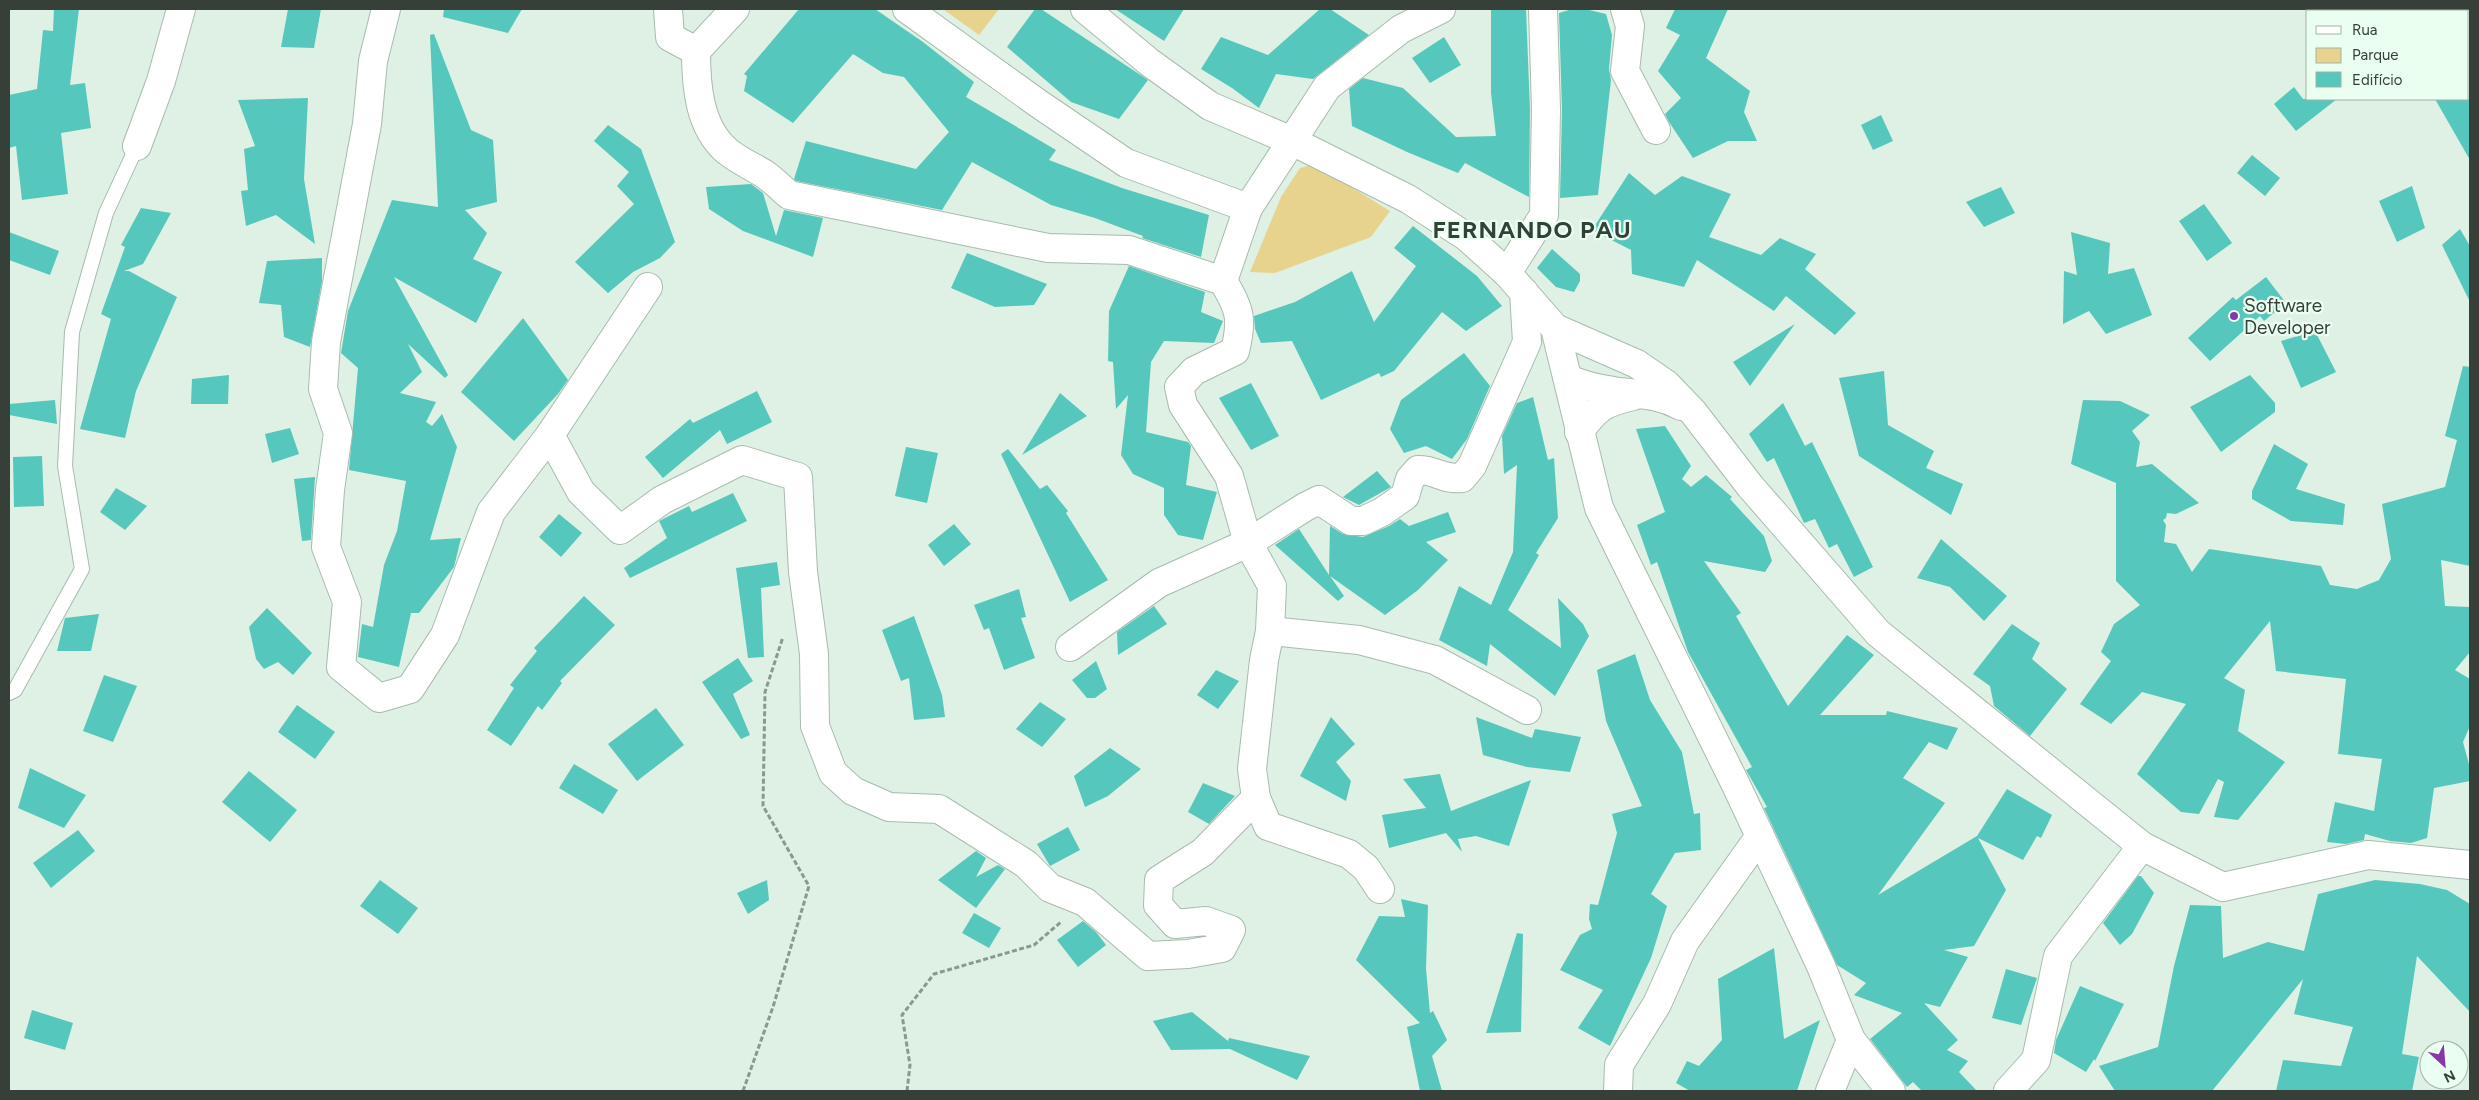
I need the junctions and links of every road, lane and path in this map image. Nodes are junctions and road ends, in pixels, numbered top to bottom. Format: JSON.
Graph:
{"nodes":[{"id":1,"x":181,"y":9,"type":"edge"},
{"id":2,"x":386,"y":9,"type":"edge"},
{"id":3,"x":668,"y":9,"type":"edge"},
{"id":4,"x":735,"y":9,"type":"edge"},
{"id":5,"x":907,"y":9,"type":"edge"},
{"id":6,"x":1084,"y":9,"type":"edge"},
{"id":7,"x":1441,"y":9,"type":"edge"},
{"id":8,"x":1543,"y":9,"type":"edge"},
{"id":9,"x":1625,"y":9,"type":"edge"},
{"id":10,"x":696,"y":52,"type":"junction"},
{"id":11,"x":1656,"y":130,"type":"dead end"},
{"id":12,"x":1292,"y":140,"type":"junction"},
{"id":13,"x":136,"y":146,"type":"joint"},
{"id":14,"x":1248,"y":208,"type":"junction"},
{"id":15,"x":1223,"y":281,"type":"junction"},
{"id":16,"x":1515,"y":283,"type":"junction"},
{"id":17,"x":648,"y":287,"type":"dead end"},
{"id":18,"x":1555,"y":328,"type":"junction"},
{"id":19,"x":1568,"y":379,"type":"junction"},
{"id":20,"x":1644,"y":393,"type":"junction"},
{"id":21,"x":1693,"y":412,"type":"junction"},
{"id":22,"x":1579,"y":432,"type":"junction"},
{"id":23,"x":550,"y":435,"type":"junction"},
{"id":24,"x":1248,"y":543,"type":"junction"},
{"id":25,"x":786,"y":627,"type":"dead end"},
{"id":26,"x":1270,"y":631,"type":"junction"},
{"id":27,"x":1070,"y":647,"type":"dead end"},
{"id":28,"x":9,"y":693,"type":"edge"},
{"id":29,"x":1527,"y":710,"type":"dead end"},
{"id":30,"x":1256,"y":798,"type":"junction"},
{"id":31,"x":1760,"y":836,"type":"junction"},
{"id":32,"x":2142,"y":846,"type":"junction"},
{"id":33,"x":2470,"y":865,"type":"edge"},
{"id":34,"x":1380,"y":889,"type":"dead end"},
{"id":35,"x":1085,"y":902,"type":"junction"},
{"id":36,"x":1851,"y":1040,"type":"junction"},
{"id":37,"x":743,"y":1091,"type":"edge"},
{"id":38,"x":907,"y":1091,"type":"edge"},
{"id":39,"x":1618,"y":1091,"type":"edge"},
{"id":40,"x":1830,"y":1091,"type":"edge"},
{"id":41,"x":1892,"y":1091,"type":"edge"},
{"id":42,"x":2008,"y":1091,"type":"edge"}],
"edges":[{"from":1,"to":13,"type":"street"},
{"from":2,"to":23,"type":"street"},
{"from":3,"to":10,"type":"street"},
{"from":4,"to":10,"type":"street"},
{"from":5,"to":14,"type":"street"},
{"from":6,"to":12,"type":"street"},
{"from":7,"to":12,"type":"street"},
{"from":8,"to":16,"type":"street"},
{"from":9,"to":11,"type":"street"},
{"from":10,"to":15,"type":"street"},
{"from":12,"to":14,"type":"street"},
{"from":12,"to":16,"type":"street"},
{"from":13,"to":28,"type":"lane"},
{"from":14,"to":15,"type":"street"},
{"from":15,"to":24,"type":"street"},
{"from":16,"to":18,"type":"street"},
{"from":16,"to":24,"type":"street"},
{"from":17,"to":23,"type":"street"},
{"from":18,"to":19,"type":"street"},
{"from":18,"to":21,"type":"street"},
{"from":19,"to":20,"type":"street"},
{"from":19,"to":22,"type":"street"},
{"from":20,"to":21,"type":"street"},
{"from":20,"to":22,"type":"street"},
{"from":21,"to":32,"type":"street"},
{"from":22,"to":31,"type":"street"},
{"from":23,"to":35,"type":"street"},
{"from":24,"to":26,"type":"street"},
{"from":24,"to":27,"type":"street"},
{"from":25,"to":37,"type":"path"},
{"from":26,"to":29,"type":"street"},
{"from":26,"to":30,"type":"street"},
{"from":30,"to":34,"type":"street"},
{"from":30,"to":35,"type":"street"},
{"from":31,"to":36,"type":"street"},
{"from":31,"to":39,"type":"street"},
{"from":32,"to":33,"type":"street"},
{"from":32,"to":42,"type":"street"},
{"from":35,"to":38,"type":"path"},
{"from":36,"to":40,"type":"street"},
{"from":36,"to":41,"type":"street"}]}
